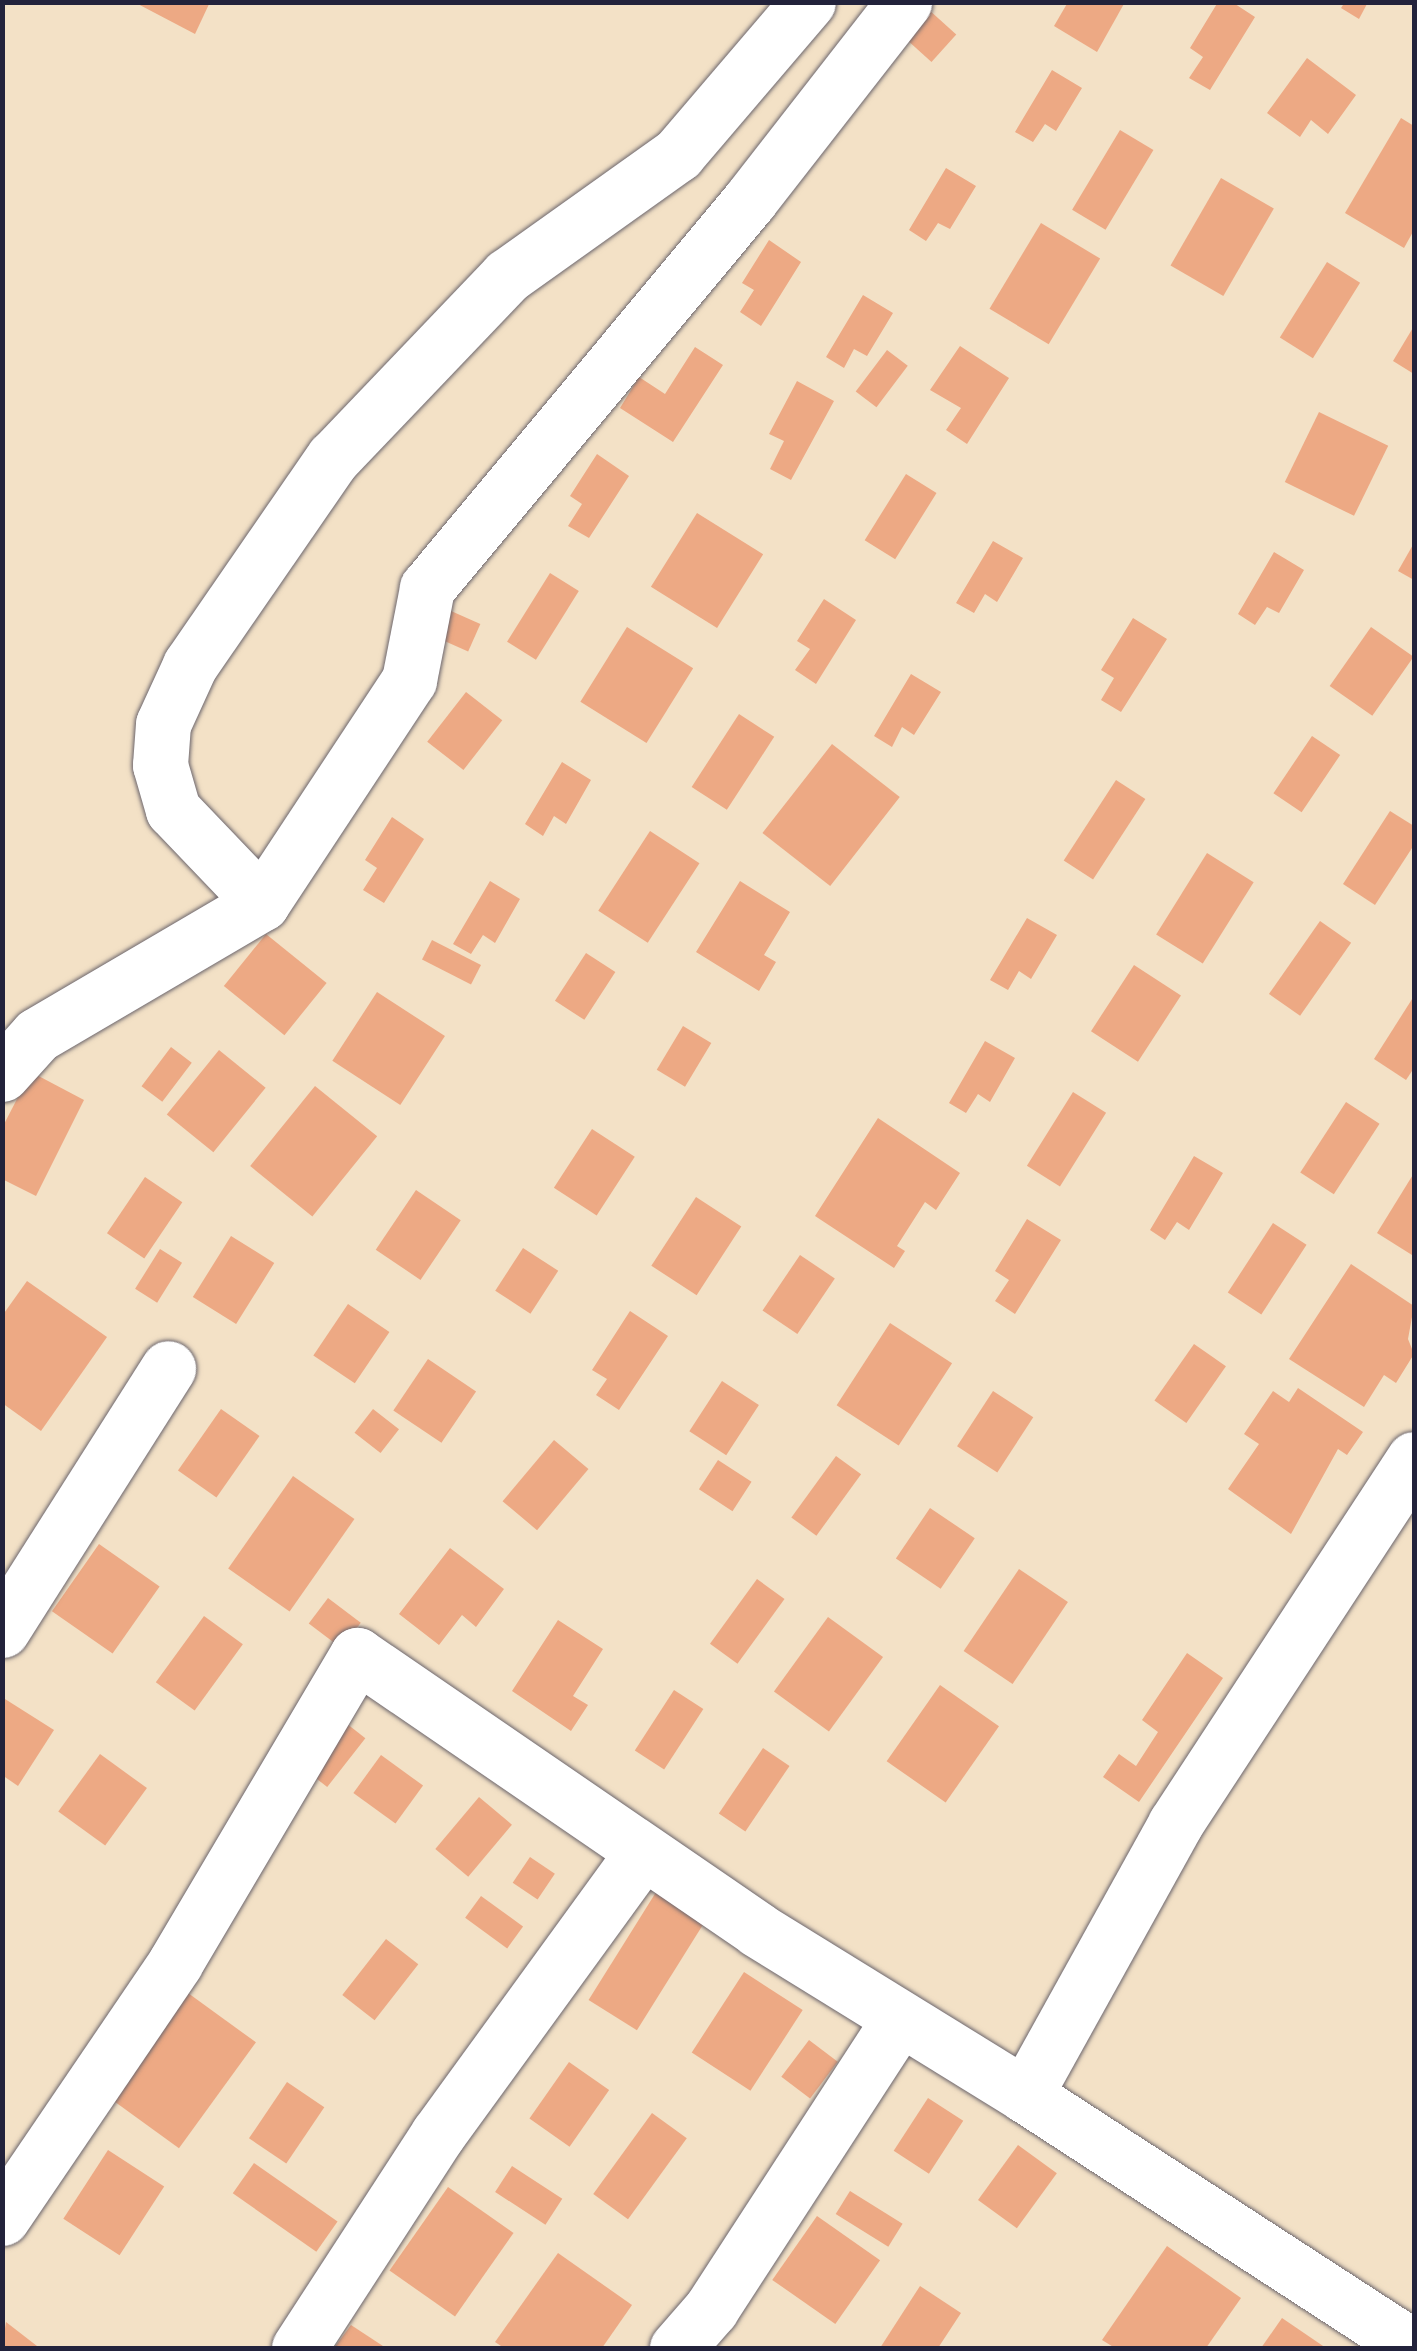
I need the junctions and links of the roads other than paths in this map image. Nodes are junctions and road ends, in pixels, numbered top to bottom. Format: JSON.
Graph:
{"nodes":[{"id":1,"x":808,"y":2,"type":"edge"},
{"id":2,"x":904,"y":2,"type":"edge"},
{"id":3,"x":262,"y":903,"type":"junction"},
{"id":4,"x":14,"y":1051,"type":"edge"},
{"id":5,"x":168,"y":1368,"type":"dead end"},
{"id":6,"x":1414,"y":1459,"type":"edge"},
{"id":7,"x":2,"y":1630,"type":"edge"},
{"id":8,"x":642,"y":1853,"type":"junction"},
{"id":9,"x":898,"y":2022,"type":"junction"},
{"id":10,"x":1025,"y":2095,"type":"junction"},
{"id":11,"x":2,"y":2218,"type":"edge"},
{"id":12,"x":298,"y":2348,"type":"edge"},
{"id":13,"x":677,"y":2348,"type":"edge"},
{"id":14,"x":1414,"y":2348,"type":"edge"}],
"edges":[{"from":1,"to":3,"type":"street"},
{"from":2,"to":3,"type":"street"},
{"from":3,"to":4,"type":"street"},
{"from":5,"to":7,"type":"street"},
{"from":6,"to":10,"type":"street"},
{"from":8,"to":9,"type":"street"},
{"from":8,"to":11,"type":"street"},
{"from":8,"to":12,"type":"street"},
{"from":9,"to":10,"type":"street"},
{"from":9,"to":13,"type":"street"},
{"from":10,"to":14,"type":"street"}]}
